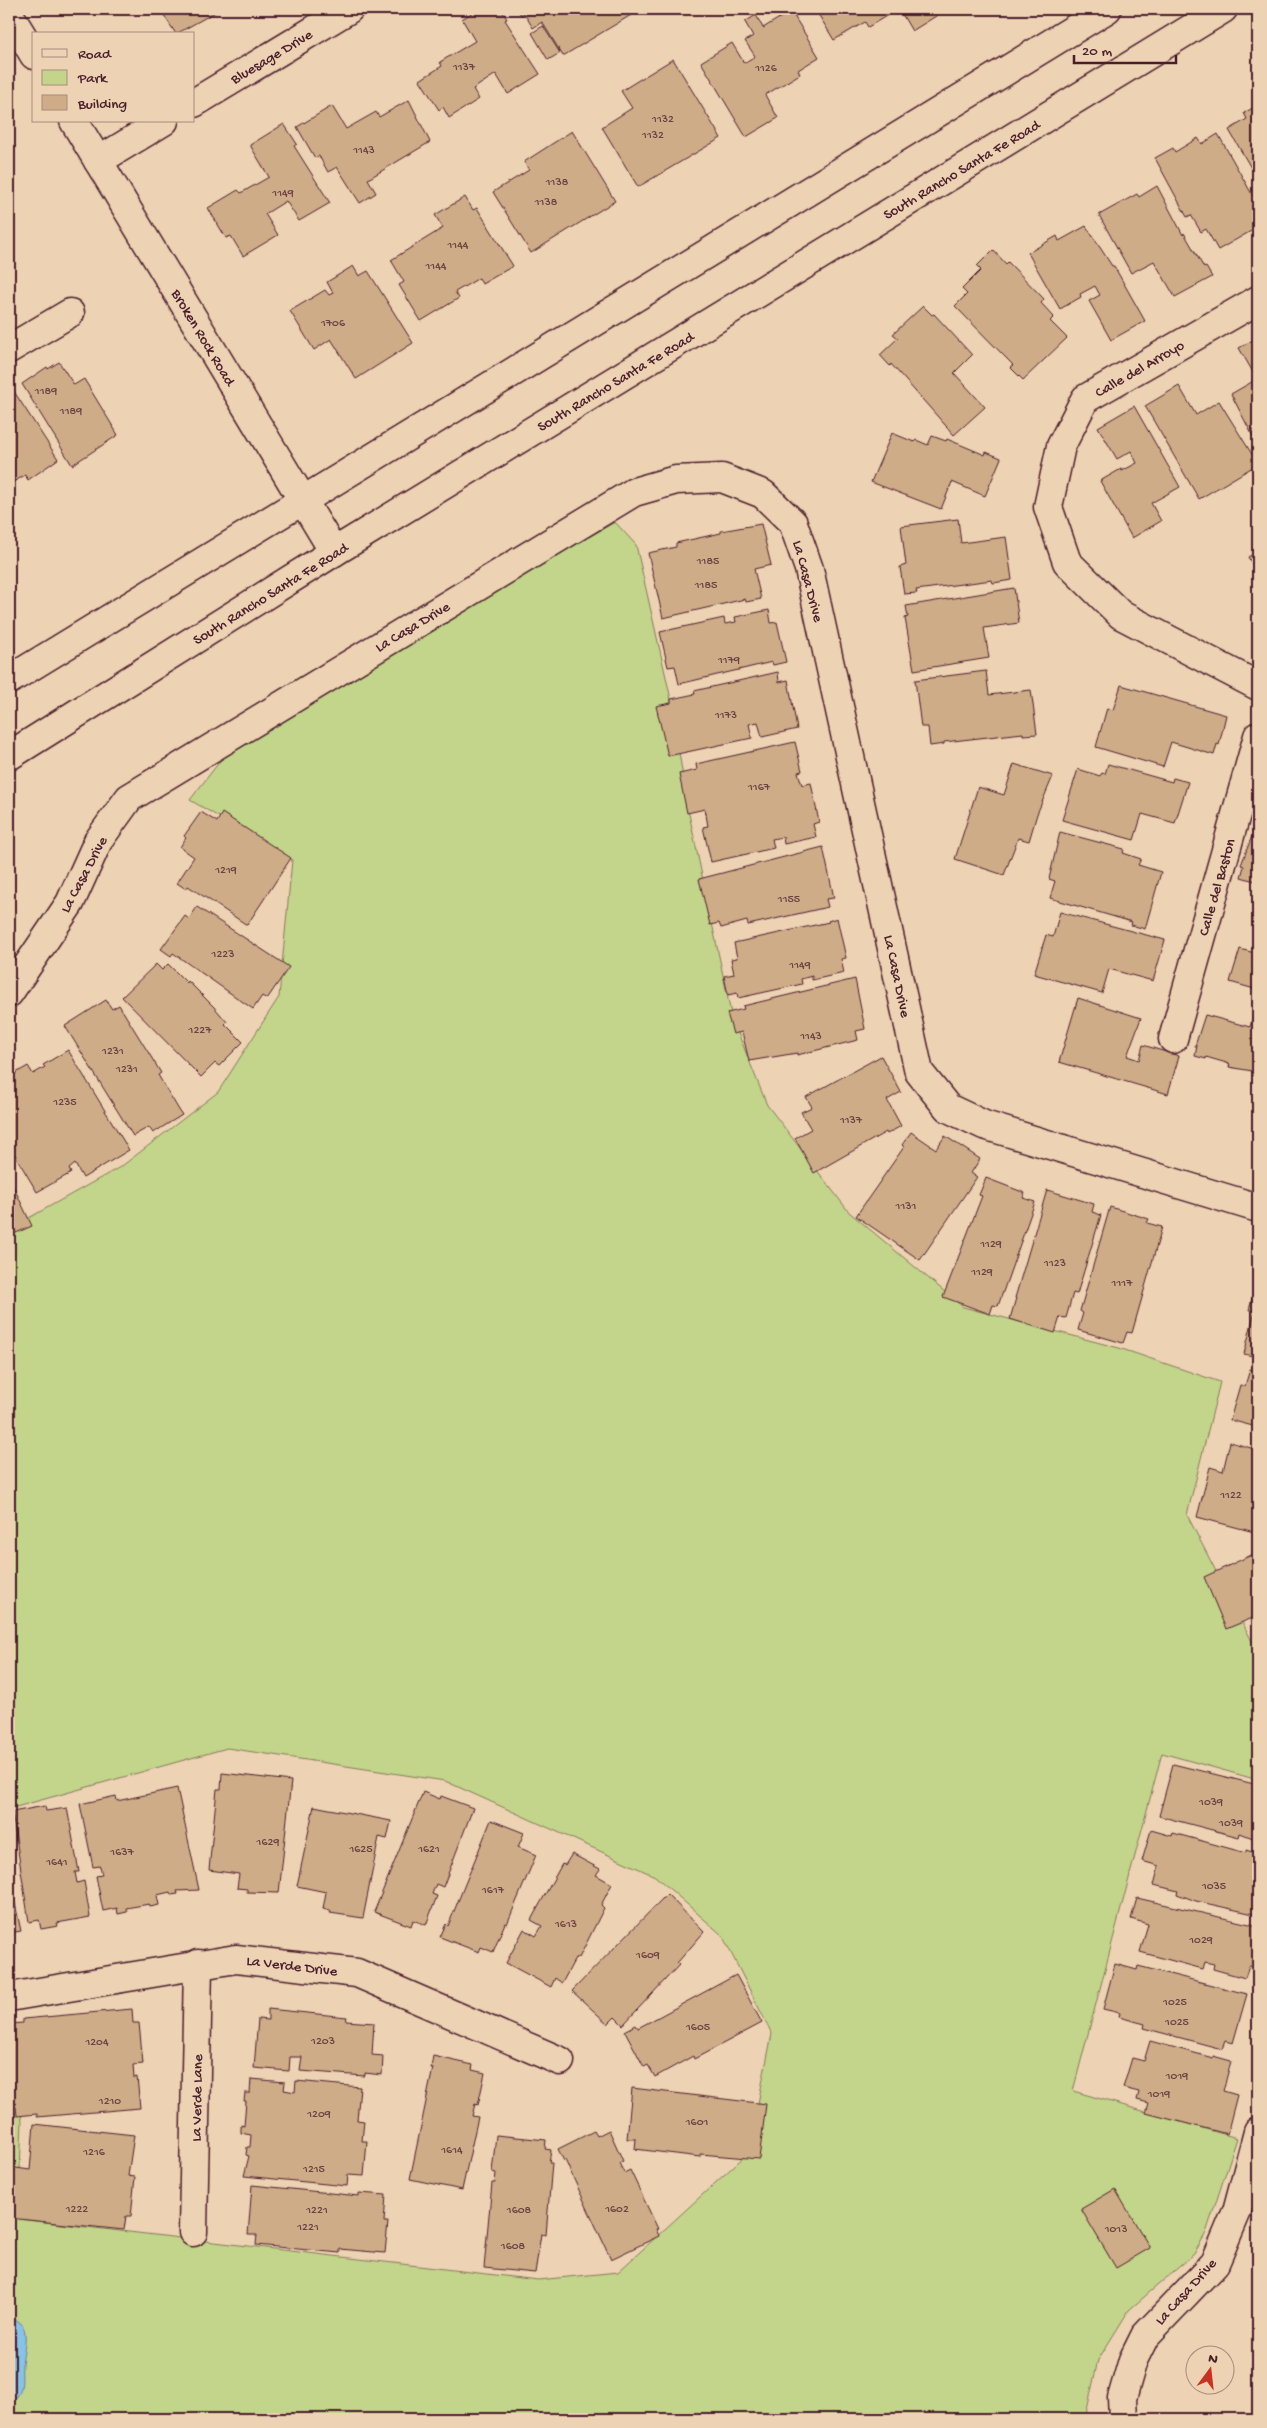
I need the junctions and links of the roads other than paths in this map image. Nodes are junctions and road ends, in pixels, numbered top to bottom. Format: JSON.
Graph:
{"nodes":[{"id":1,"x":349,"y":9,"type":"edge"},
{"id":2,"x":1107,"y":9,"type":"edge"},
{"id":3,"x":1223,"y":9,"type":"edge"},
{"id":4,"x":9,"y":14,"type":"edge"},
{"id":5,"x":32,"y":52,"type":"edge"},
{"id":6,"x":195,"y":102,"type":"edge"},
{"id":7,"x":75,"y":122,"type":"edge"},
{"id":8,"x":162,"y":122,"type":"edge"},
{"id":9,"x":98,"y":161,"type":"junction"},
{"id":10,"x":1258,"y":300,"type":"edge"},
{"id":11,"x":70,"y":313,"type":"dead end"},
{"id":12,"x":9,"y":349,"type":"edge"},
{"id":13,"x":302,"y":499,"type":"junction"},
{"id":14,"x":334,"y":552,"type":"junction"},
{"id":15,"x":9,"y":680,"type":"edge"},
{"id":16,"x":1258,"y":686,"type":"edge"},
{"id":17,"x":1258,"y":736,"type":"edge"},
{"id":18,"x":9,"y":756,"type":"edge"},
{"id":19,"x":9,"y":993,"type":"edge"},
{"id":20,"x":1174,"y":1039,"type":"dead end"},
{"id":21,"x":1258,"y":1208,"type":"edge"},
{"id":22,"x":198,"y":1964,"type":"junction"},
{"id":23,"x":9,"y":1996,"type":"edge"},
{"id":24,"x":560,"y":2061,"type":"dead end"},
{"id":25,"x":1258,"y":2132,"type":"edge"},
{"id":26,"x":194,"y":2232,"type":"dead end"},
{"id":27,"x":1123,"y":2419,"type":"edge"}],
"edges":[{"from":1,"to":6,"type":"street","name":"Bluesage Drive"},
{"from":2,"to":13,"type":"street"},
{"from":3,"to":14,"type":"street","name":"South Rancho Santa Fe Road"},
{"from":4,"to":5,"type":"street"},
{"from":7,"to":9,"type":"street","name":"Broken Rock Road"},
{"from":8,"to":9,"type":"street"},
{"from":9,"to":13,"type":"street","name":"Broken Rock Road"},
{"from":10,"to":16,"type":"street","name":"Calle del Arroyo"},
{"from":11,"to":12,"type":"street"},
{"from":13,"to":14,"type":"street","name":"Broken Rock Road"},
{"from":13,"to":15,"type":"street"},
{"from":14,"to":18,"type":"street","name":"South Rancho Santa Fe Road"},
{"from":17,"to":20,"type":"street","name":"Calle del Baston"},
{"from":19,"to":21,"type":"street","name":"La Casa Drive"},
{"from":22,"to":23,"type":"street","name":"La Verde Drive"},
{"from":22,"to":24,"type":"street","name":"La Verde Drive"},
{"from":22,"to":26,"type":"street","name":"La Verde Lane"},
{"from":25,"to":27,"type":"street","name":"La Casa Drive"}]}
